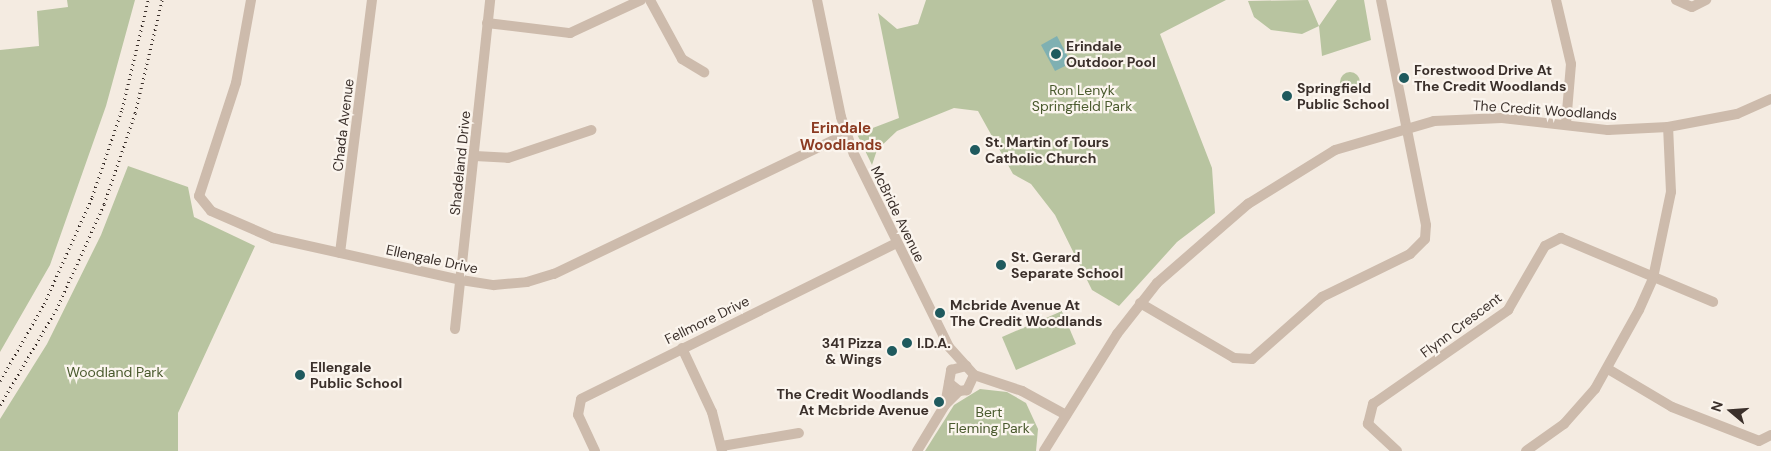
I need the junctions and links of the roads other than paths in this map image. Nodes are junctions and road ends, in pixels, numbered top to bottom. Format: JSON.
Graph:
{"nodes":[{"id":1,"x":251,"y":0,"type":"edge"},
{"id":2,"x":372,"y":0,"type":"edge"},
{"id":3,"x":490,"y":0,"type":"edge"},
{"id":4,"x":641,"y":0,"type":"edge"},
{"id":5,"x":650,"y":0,"type":"edge"},
{"id":6,"x":817,"y":0,"type":"edge"},
{"id":7,"x":1381,"y":0,"type":"edge"},
{"id":8,"x":1556,"y":0,"type":"edge"},
{"id":9,"x":1676,"y":0,"type":"edge"},
{"id":10,"x":1706,"y":0,"type":"edge"},
{"id":11,"x":488,"y":23,"type":"junction"},
{"id":12,"x":704,"y":72,"type":"dead end"},
{"id":13,"x":1771,"y":100,"type":"edge"},
{"id":14,"x":1566,"y":124,"type":"junction"},
{"id":15,"x":1405,"y":126,"type":"junction"},
{"id":16,"x":1668,"y":127,"type":"junction"},
{"id":17,"x":591,"y":130,"type":"dead end"},
{"id":18,"x":846,"y":134,"type":"junction"},
{"id":19,"x":475,"y":156,"type":"junction"},
{"id":20,"x":896,"y":243,"type":"junction"},
{"id":21,"x":340,"y":253,"type":"junction"},
{"id":22,"x":1653,"y":278,"type":"junction"},
{"id":23,"x":461,"y":280,"type":"junction"},
{"id":24,"x":1713,"y":302,"type":"dead end"},
{"id":25,"x":1140,"y":303,"type":"junction"},
{"id":26,"x":455,"y":330,"type":"dead end"},
{"id":27,"x":949,"y":347,"type":"junction"},
{"id":28,"x":682,"y":348,"type":"junction"},
{"id":29,"x":966,"y":366,"type":"junction"},
{"id":30,"x":1608,"y":369,"type":"junction"},
{"id":31,"x":951,"y":370,"type":"junction"},
{"id":32,"x":974,"y":375,"type":"junction"},
{"id":33,"x":949,"y":383,"type":"junction"},
{"id":34,"x":989,"y":383,"type":"junction"},
{"id":35,"x":971,"y":387,"type":"junction"},
{"id":36,"x":959,"y":391,"type":"junction"},
{"id":37,"x":945,"y":405,"type":"junction"},
{"id":38,"x":1066,"y":415,"type":"junction"},
{"id":39,"x":799,"y":433,"type":"dead end"},
{"id":40,"x":1771,"y":435,"type":"edge"},
{"id":41,"x":722,"y":448,"type":"edge"},
{"id":42,"x":595,"y":451,"type":"edge"},
{"id":43,"x":917,"y":451,"type":"edge"},
{"id":44,"x":1044,"y":451,"type":"edge"},
{"id":45,"x":1397,"y":451,"type":"edge"},
{"id":46,"x":1526,"y":451,"type":"edge"}],
"edges":[{"from":1,"to":21,"type":"street","name":"Ellengale Drive"},
{"from":2,"to":21,"type":"street","name":"Chada Avenue"},
{"from":3,"to":11,"type":"street","name":"Shadeland Drive"},
{"from":4,"to":11,"type":"street"},
{"from":5,"to":12,"type":"street"},
{"from":6,"to":18,"type":"street","name":"McBride Avenue"},
{"from":7,"to":15,"type":"street"},
{"from":8,"to":14,"type":"street"},
{"from":9,"to":10,"type":"street"},
{"from":11,"to":19,"type":"street","name":"Shadeland Drive"},
{"from":13,"to":16,"type":"street","name":"The Credit Woodlands"},
{"from":14,"to":15,"type":"street","name":"The Credit Woodlands"},
{"from":14,"to":16,"type":"street","name":"The Credit Woodlands"},
{"from":15,"to":25,"type":"street","name":"The Credit Woodlands"},
{"from":15,"to":25,"type":"street"},
{"from":16,"to":22,"type":"street"},
{"from":17,"to":19,"type":"street"},
{"from":18,"to":20,"type":"street","name":"McBride Avenue"},
{"from":18,"to":23,"type":"street","name":"Ellengale Drive"},
{"from":19,"to":23,"type":"street","name":"Shadeland Drive"},
{"from":20,"to":27,"type":"street","name":"McBride Avenue"},
{"from":20,"to":28,"type":"street","name":"Fellmore Drive"},
{"from":21,"to":23,"type":"street","name":"Ellengale Drive"},
{"from":22,"to":24,"type":"street"},
{"from":22,"to":30,"type":"street"},
{"from":22,"to":45,"type":"street","name":"Flynn Crescent"},
{"from":23,"to":26,"type":"street","name":"Shadeland Drive"},
{"from":25,"to":38,"type":"street","name":"The Credit Woodlands"},
{"from":27,"to":29,"type":"street","name":"McBride Avenue"},
{"from":27,"to":31,"type":"street","name":"McBride Avenue"},
{"from":28,"to":41,"type":"street"},
{"from":28,"to":42,"type":"street","name":"Fellmore Drive"},
{"from":29,"to":31,"type":"street"},
{"from":29,"to":32,"type":"street"},
{"from":30,"to":40,"type":"street"},
{"from":30,"to":46,"type":"street"},
{"from":31,"to":33,"type":"street"},
{"from":32,"to":34,"type":"street"},
{"from":32,"to":35,"type":"street"},
{"from":33,"to":36,"type":"street"},
{"from":33,"to":37,"type":"street"},
{"from":34,"to":35,"type":"street"},
{"from":34,"to":38,"type":"street"},
{"from":35,"to":36,"type":"street"},
{"from":36,"to":37,"type":"street"},
{"from":37,"to":43,"type":"street"},
{"from":38,"to":44,"type":"street","name":"The Credit Woodlands"},
{"from":39,"to":41,"type":"street"}]}
